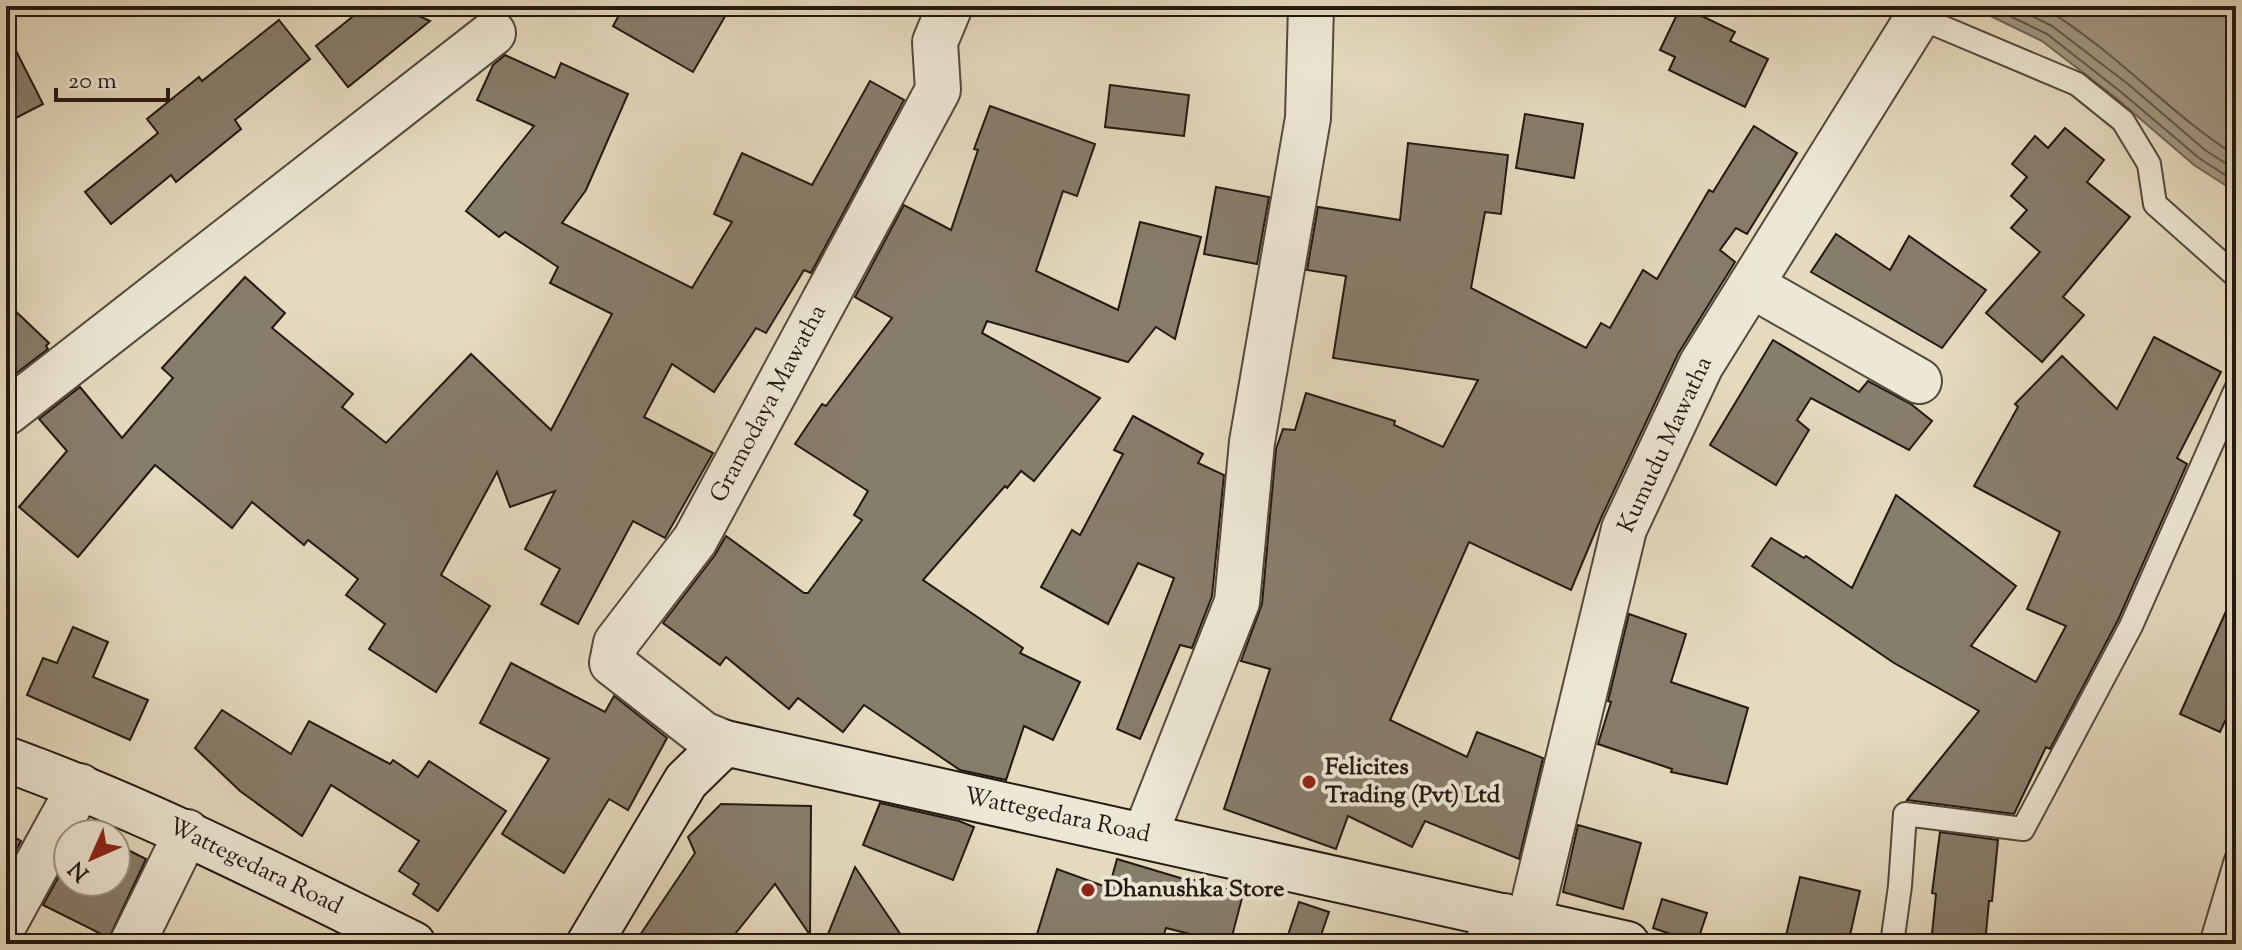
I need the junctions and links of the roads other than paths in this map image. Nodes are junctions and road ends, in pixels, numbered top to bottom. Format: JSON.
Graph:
{"nodes":[{"id":1,"x":950,"y":6,"type":"edge"},
{"id":2,"x":1311,"y":6,"type":"edge"},
{"id":3,"x":1918,"y":17,"type":"joint"},
{"id":4,"x":493,"y":33,"type":"dead end"},
{"id":5,"x":2236,"y":276,"type":"edge"},
{"id":6,"x":1751,"y":285,"type":"junction"},
{"id":7,"x":1919,"y":381,"type":"dead end"},
{"id":8,"x":2236,"y":389,"type":"edge"},
{"id":9,"x":6,"y":413,"type":"edge"},
{"id":10,"x":725,"y":743,"type":"junction"},
{"id":11,"x":6,"y":759,"type":"edge"},
{"id":12,"x":80,"y":786,"type":"junction"},
{"id":13,"x":187,"y":832,"type":"junction"},
{"id":14,"x":1145,"y":835,"type":"junction"},
{"id":15,"x":2236,"y":860,"type":"edge"},
{"id":16,"x":6,"y":921,"type":"edge"},
{"id":17,"x":1507,"y":927,"type":"edge"},
{"id":18,"x":132,"y":944,"type":"edge"},
{"id":19,"x":413,"y":944,"type":"edge"},
{"id":20,"x":589,"y":944,"type":"edge"},
{"id":21,"x":1627,"y":944,"type":"edge"},
{"id":22,"x":1892,"y":944,"type":"edge"},
{"id":23,"x":2211,"y":944,"type":"edge"}],
"edges":[{"from":1,"to":10,"type":"street","name":"Gramodaya Mawatha"},
{"from":2,"to":14,"type":"street"},
{"from":3,"to":5,"type":"lane"},
{"from":3,"to":6,"type":"street","name":"Kumudu Mawatha"},
{"from":4,"to":9,"type":"street"},
{"from":6,"to":7,"type":"street"},
{"from":6,"to":17,"type":"street","name":"Kumudu Mawatha"},
{"from":8,"to":22,"type":"lane"},
{"from":10,"to":14,"type":"street","name":"Wattegedara Road"},
{"from":10,"to":20,"type":"street"},
{"from":11,"to":12,"type":"street","name":"Wattegedara Road"},
{"from":12,"to":13,"type":"street","name":"Wattegedara Road"},
{"from":12,"to":16,"type":"street"},
{"from":13,"to":18,"type":"street"},
{"from":13,"to":19,"type":"street","name":"Wattegedara Road"},
{"from":14,"to":17,"type":"street","name":"Wattegedara Road"},
{"from":15,"to":23,"type":"lane"},
{"from":17,"to":21,"type":"street","name":"Wattegedara Road"}]}
